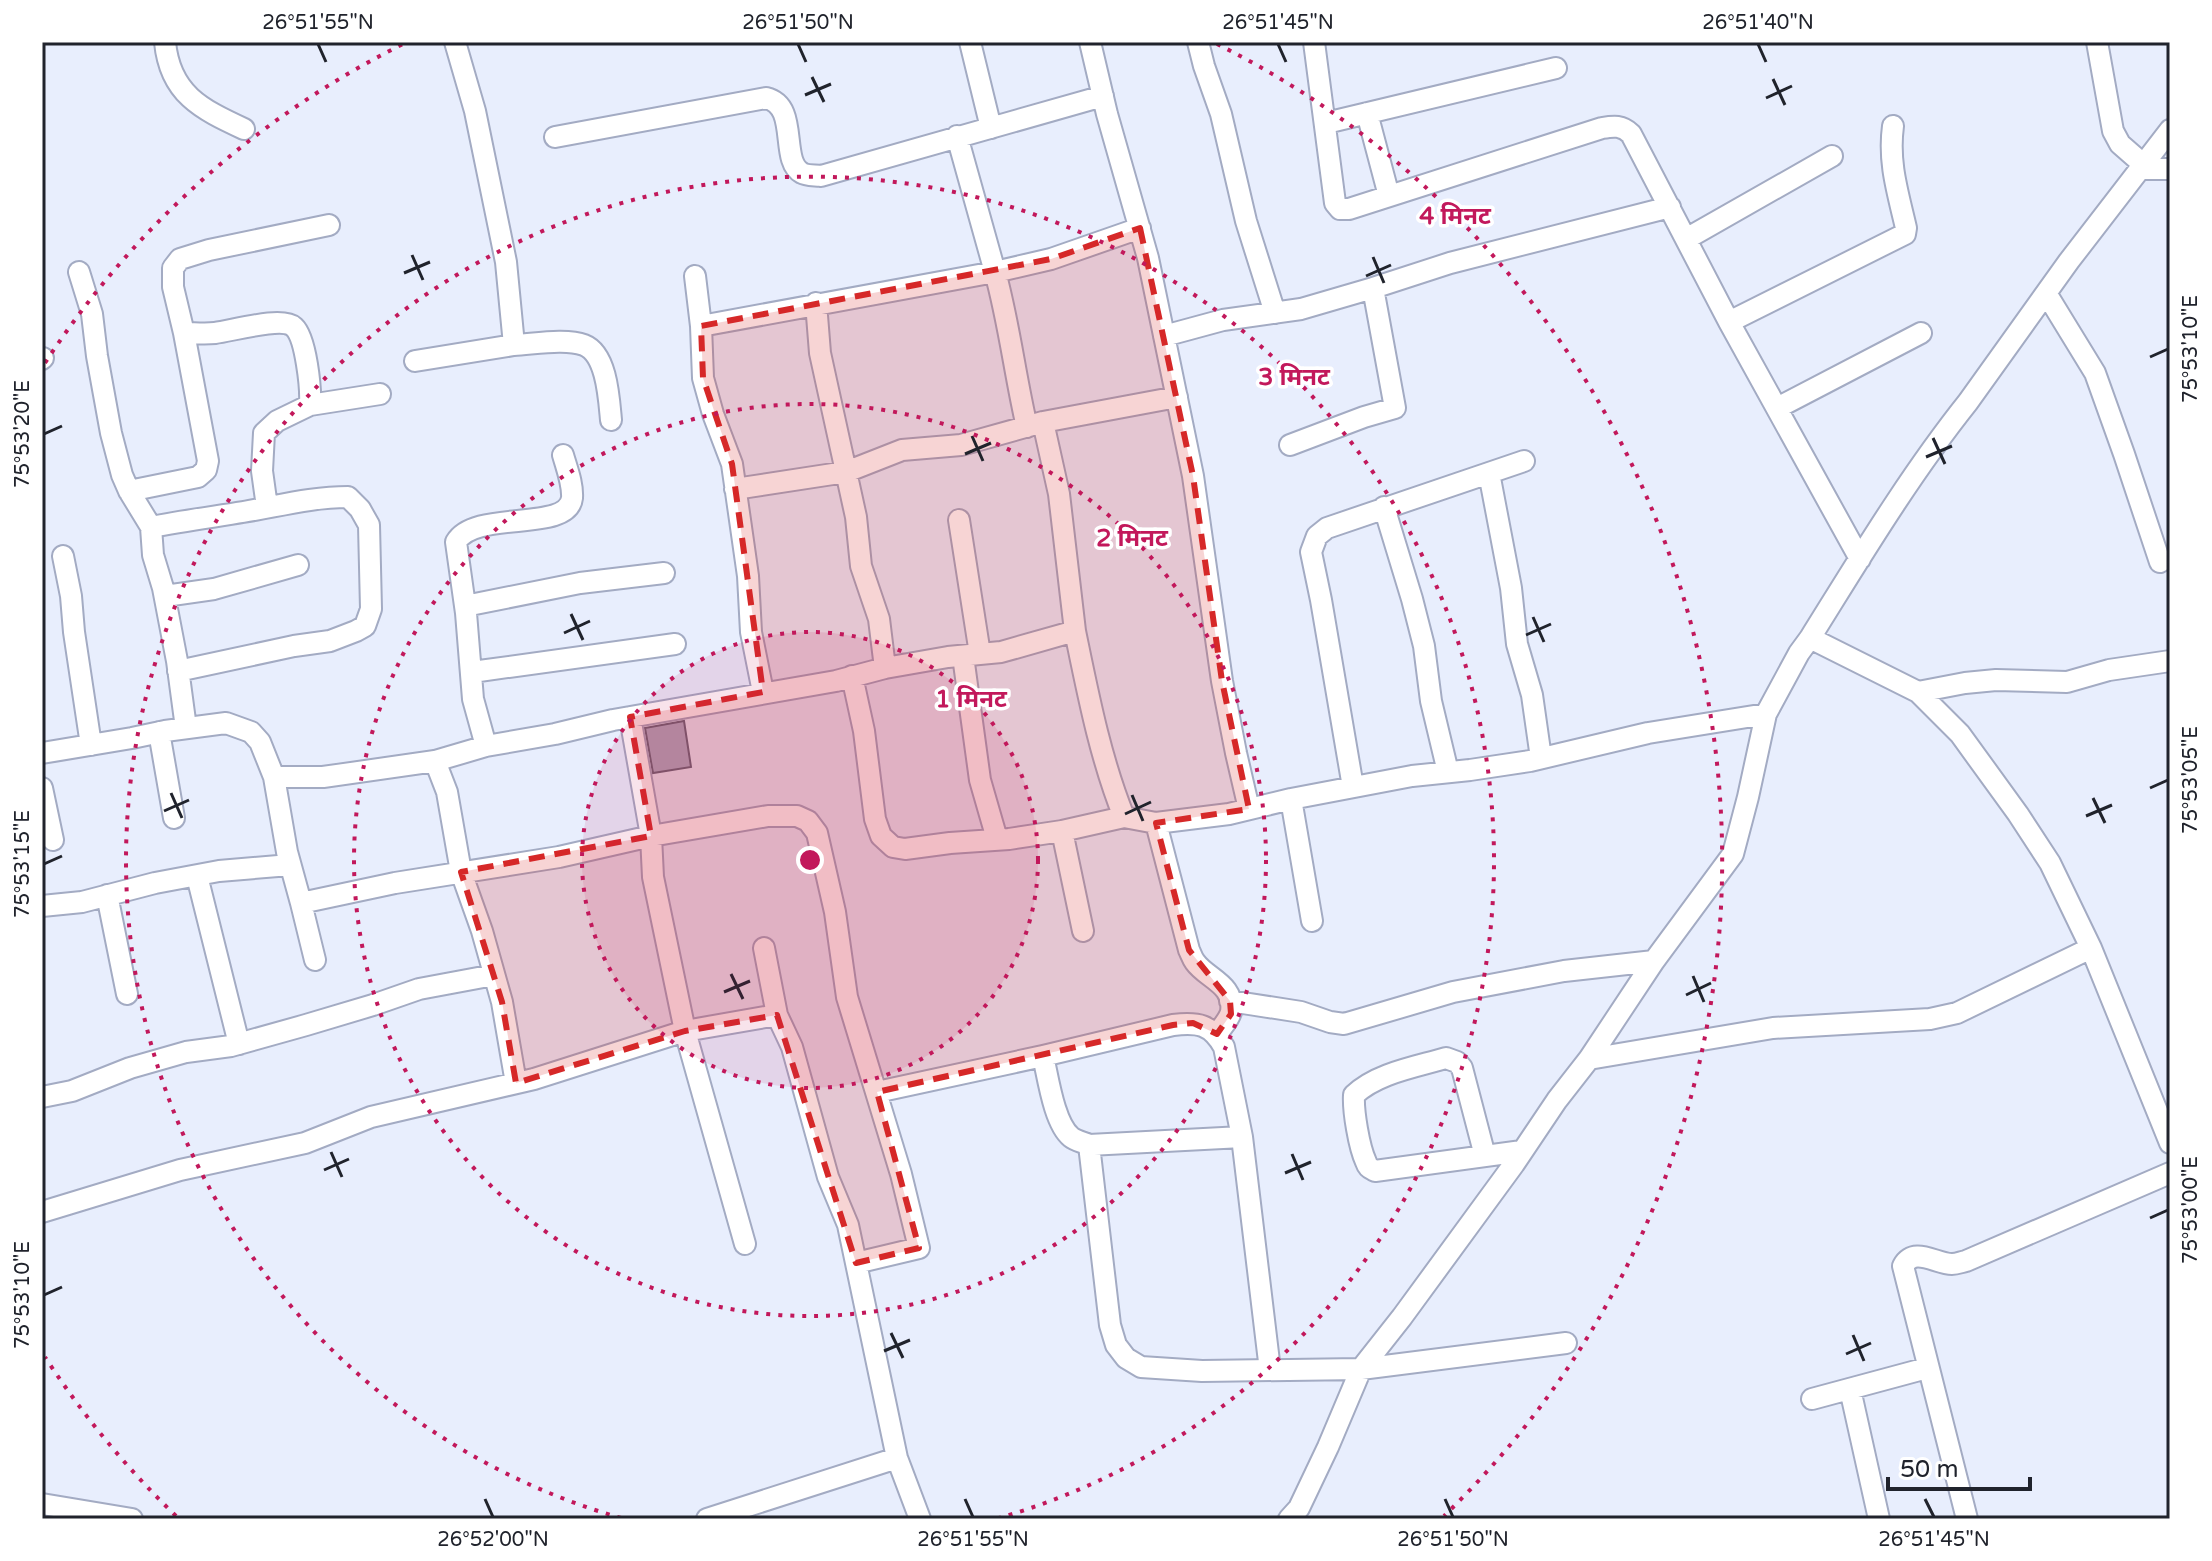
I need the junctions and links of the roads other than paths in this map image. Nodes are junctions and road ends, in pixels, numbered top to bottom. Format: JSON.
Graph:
{"nodes":[{"id":1,"x":165,"y":42,"type":"edge"},
{"id":2,"x":455,"y":42,"type":"edge"},
{"id":3,"x":970,"y":42,"type":"edge"},
{"id":4,"x":1198,"y":42,"type":"edge"},
{"id":5,"x":1314,"y":42,"type":"edge"},
{"id":6,"x":2097,"y":42,"type":"edge"},
{"id":7,"x":1096,"y":43,"type":"edge"},
{"id":8,"x":1556,"y":68,"type":"dead end"},
{"id":9,"x":1103,"y":96,"type":"junction"},
{"id":10,"x":1367,"y":113,"type":"junction"},
{"id":11,"x":1326,"y":123,"type":"junction"},
{"id":12,"x":1893,"y":126,"type":"dead end"},
{"id":13,"x":991,"y":128,"type":"junction"},
{"id":14,"x":244,"y":129,"type":"dead end"},
{"id":15,"x":2170,"y":130,"type":"edge"},
{"id":16,"x":957,"y":136,"type":"junction"},
{"id":17,"x":555,"y":137,"type":"dead end"},
{"id":18,"x":1832,"y":156,"type":"dead end"},
{"id":19,"x":2142,"y":167,"type":"junction"},
{"id":20,"x":2170,"y":169,"type":"edge"},
{"id":21,"x":1389,"y":196,"type":"junction"},
{"id":22,"x":1670,"y":207,"type":"junction"},
{"id":23,"x":329,"y":225,"type":"dead end"},
{"id":24,"x":1140,"y":228,"type":"junction"},
{"id":25,"x":1686,"y":239,"type":"junction"},
{"id":26,"x":79,"y":272,"type":"dead end"},
{"id":27,"x":995,"y":272,"type":"junction"},
{"id":28,"x":695,"y":276,"type":"dead end"},
{"id":29,"x":1373,"y":288,"type":"junction"},
{"id":30,"x":2046,"y":293,"type":"junction"},
{"id":31,"x":816,"y":303,"type":"junction"},
{"id":32,"x":1275,"y":313,"type":"junction"},
{"id":33,"x":1729,"y":322,"type":"junction"},
{"id":34,"x":701,"y":326,"type":"junction"},
{"id":35,"x":184,"y":333,"type":"junction"},
{"id":36,"x":1921,"y":333,"type":"dead end"},
{"id":37,"x":1164,"y":336,"type":"junction"},
{"id":38,"x":514,"y":345,"type":"junction"},
{"id":39,"x":415,"y":361,"type":"dead end"},
{"id":40,"x":380,"y":394,"type":"dead end"},
{"id":41,"x":1177,"y":397,"type":"junction"},
{"id":42,"x":310,"y":405,"type":"junction"},
{"id":43,"x":1777,"y":408,"type":"junction"},
{"id":44,"x":611,"y":420,"type":"dead end"},
{"id":45,"x":1035,"y":424,"type":"junction"},
{"id":46,"x":1290,"y":445,"type":"dead end"},
{"id":47,"x":563,"y":455,"type":"dead end"},
{"id":48,"x":1524,"y":461,"type":"dead end"},
{"id":49,"x":846,"y":472,"type":"junction"},
{"id":50,"x":1489,"y":473,"type":"junction"},
{"id":51,"x":735,"y":489,"type":"junction"},
{"id":52,"x":129,"y":491,"type":"junction"},
{"id":53,"x":267,"y":507,"type":"junction"},
{"id":54,"x":1384,"y":507,"type":"junction"},
{"id":55,"x":959,"y":520,"type":"dead end"},
{"id":56,"x":151,"y":527,"type":"junction"},
{"id":57,"x":63,"y":556,"type":"dead end"},
{"id":58,"x":1860,"y":559,"type":"junction"},
{"id":59,"x":2160,"y":562,"type":"dead end"},
{"id":60,"x":298,"y":565,"type":"dead end"},
{"id":61,"x":664,"y":573,"type":"dead end"},
{"id":62,"x":165,"y":596,"type":"junction"},
{"id":63,"x":465,"y":606,"type":"junction"},
{"id":64,"x":1075,"y":631,"type":"junction"},
{"id":65,"x":1810,"y":638,"type":"junction"},
{"id":66,"x":675,"y":644,"type":"dead end"},
{"id":67,"x":971,"y":655,"type":"junction"},
{"id":68,"x":2170,"y":661,"type":"edge"},
{"id":69,"x":885,"y":668,"type":"junction"},
{"id":70,"x":178,"y":671,"type":"junction"},
{"id":71,"x":472,"y":672,"type":"junction"},
{"id":72,"x":852,"y":676,"type":"junction"},
{"id":73,"x":763,"y":692,"type":"junction"},
{"id":74,"x":1918,"y":692,"type":"junction"},
{"id":75,"x":1766,"y":714,"type":"junction"},
{"id":76,"x":630,"y":717,"type":"junction"},
{"id":77,"x":186,"y":728,"type":"junction"},
{"id":78,"x":159,"y":732,"type":"junction"},
{"id":79,"x":91,"y":745,"type":"junction"},
{"id":80,"x":486,"y":746,"type":"junction"},
{"id":81,"x":42,"y":753,"type":"edge"},
{"id":82,"x":1541,"y":758,"type":"junction"},
{"id":83,"x":435,"y":761,"type":"junction"},
{"id":84,"x":1448,"y":772,"type":"junction"},
{"id":85,"x":274,"y":777,"type":"junction"},
{"id":86,"x":1353,"y":787,"type":"junction"},
{"id":87,"x":42,"y":788,"type":"edge"},
{"id":88,"x":1291,"y":799,"type":"junction"},
{"id":89,"x":1249,"y":809,"type":"junction"},
{"id":90,"x":1124,"y":817,"type":"junction"},
{"id":91,"x":174,"y":818,"type":"dead end"},
{"id":92,"x":1156,"y":823,"type":"junction"},
{"id":93,"x":1062,"y":831,"type":"junction"},
{"id":94,"x":651,"y":836,"type":"junction"},
{"id":95,"x":997,"y":839,"type":"junction"},
{"id":96,"x":53,"y":840,"type":"dead end"},
{"id":97,"x":290,"y":865,"type":"junction"},
{"id":98,"x":461,"y":872,"type":"junction"},
{"id":99,"x":197,"y":876,"type":"junction"},
{"id":100,"x":107,"y":895,"type":"junction"},
{"id":101,"x":301,"y":903,"type":"junction"},
{"id":102,"x":42,"y":906,"type":"edge"},
{"id":103,"x":1312,"y":921,"type":"dead end"},
{"id":104,"x":1083,"y":931,"type":"dead end"},
{"id":105,"x":764,"y":948,"type":"dead end"},
{"id":106,"x":2091,"y":948,"type":"junction"},
{"id":107,"x":315,"y":960,"type":"dead end"},
{"id":108,"x":1654,"y":961,"type":"junction"},
{"id":109,"x":494,"y":975,"type":"junction"},
{"id":110,"x":127,"y":994,"type":"dead end"},
{"id":111,"x":1230,"y":1001,"type":"junction"},
{"id":112,"x":777,"y":1015,"type":"junction"},
{"id":113,"x":685,"y":1031,"type":"junction"},
{"id":114,"x":1217,"y":1034,"type":"junction"},
{"id":115,"x":239,"y":1044,"type":"junction"},
{"id":116,"x":1043,"y":1056,"type":"junction"},
{"id":117,"x":1589,"y":1059,"type":"junction"},
{"id":118,"x":516,"y":1083,"type":"junction"},
{"id":119,"x":877,"y":1092,"type":"junction"},
{"id":120,"x":42,"y":1097,"type":"edge"},
{"id":121,"x":1242,"y":1137,"type":"junction"},
{"id":122,"x":2170,"y":1143,"type":"edge"},
{"id":123,"x":1089,"y":1145,"type":"junction"},
{"id":124,"x":1522,"y":1151,"type":"junction"},
{"id":125,"x":1485,"y":1156,"type":"junction"},
{"id":126,"x":2170,"y":1173,"type":"edge"},
{"id":127,"x":42,"y":1212,"type":"edge"},
{"id":128,"x":745,"y":1244,"type":"dead end"},
{"id":129,"x":856,"y":1263,"type":"junction"},
{"id":130,"x":1566,"y":1343,"type":"dead end"},
{"id":131,"x":1927,"y":1368,"type":"junction"},
{"id":132,"x":1361,"y":1369,"type":"junction"},
{"id":133,"x":1270,"y":1370,"type":"junction"},
{"id":134,"x":1850,"y":1389,"type":"junction"},
{"id":135,"x":1812,"y":1399,"type":"dead end"},
{"id":136,"x":897,"y":1458,"type":"junction"},
{"id":137,"x":42,"y":1504,"type":"edge"},
{"id":138,"x":132,"y":1519,"type":"edge"},
{"id":139,"x":707,"y":1519,"type":"edge"},
{"id":140,"x":920,"y":1519,"type":"edge"},
{"id":141,"x":1289,"y":1519,"type":"edge"},
{"id":142,"x":1879,"y":1519,"type":"edge"},
{"id":143,"x":1967,"y":1519,"type":"edge"}],
"edges":[{"from":1,"to":14,"type":"street"},
{"from":2,"to":38,"type":"street"},
{"from":3,"to":13,"type":"street"},
{"from":4,"to":32,"type":"street"},
{"from":5,"to":11,"type":"street"},
{"from":6,"to":19,"type":"street"},
{"from":7,"to":9,"type":"street"},
{"from":8,"to":10,"type":"street"},
{"from":9,"to":13,"type":"street"},
{"from":9,"to":24,"type":"street"},
{"from":10,"to":11,"type":"street"},
{"from":10,"to":21,"type":"street"},
{"from":11,"to":21,"type":"street"},
{"from":12,"to":33,"type":"street"},
{"from":13,"to":16,"type":"street"},
{"from":15,"to":19,"type":"street"},
{"from":16,"to":17,"type":"street"},
{"from":16,"to":27,"type":"street"},
{"from":18,"to":25,"type":"street"},
{"from":19,"to":20,"type":"street"},
{"from":19,"to":30,"type":"street"},
{"from":21,"to":22,"type":"street"},
{"from":22,"to":25,"type":"street"},
{"from":22,"to":29,"type":"street"},
{"from":23,"to":35,"type":"street"},
{"from":24,"to":27,"type":"street"},
{"from":24,"to":37,"type":"street"},
{"from":25,"to":33,"type":"street"},
{"from":26,"to":52,"type":"street"},
{"from":27,"to":31,"type":"street"},
{"from":27,"to":45,"type":"street"},
{"from":28,"to":34,"type":"street"},
{"from":29,"to":32,"type":"street"},
{"from":29,"to":46,"type":"street"},
{"from":30,"to":58,"type":"street"},
{"from":30,"to":59,"type":"street"},
{"from":31,"to":34,"type":"street"},
{"from":31,"to":49,"type":"street"},
{"from":32,"to":37,"type":"street"},
{"from":33,"to":43,"type":"street"},
{"from":34,"to":51,"type":"street"},
{"from":35,"to":42,"type":"street"},
{"from":35,"to":52,"type":"street"},
{"from":36,"to":43,"type":"street"},
{"from":37,"to":41,"type":"street"},
{"from":38,"to":39,"type":"street"},
{"from":38,"to":44,"type":"street"},
{"from":40,"to":42,"type":"street"},
{"from":41,"to":45,"type":"street"},
{"from":41,"to":89,"type":"street"},
{"from":42,"to":53,"type":"street"},
{"from":43,"to":58,"type":"street"},
{"from":45,"to":49,"type":"street"},
{"from":45,"to":64,"type":"street"},
{"from":47,"to":63,"type":"street"},
{"from":48,"to":50,"type":"street"},
{"from":49,"to":51,"type":"street"},
{"from":49,"to":69,"type":"street"},
{"from":50,"to":54,"type":"street"},
{"from":50,"to":82,"type":"street"},
{"from":51,"to":73,"type":"street"},
{"from":52,"to":56,"type":"street"},
{"from":53,"to":56,"type":"street"},
{"from":53,"to":70,"type":"street"},
{"from":54,"to":84,"type":"street"},
{"from":54,"to":86,"type":"street"},
{"from":55,"to":67,"type":"street"},
{"from":56,"to":62,"type":"street"},
{"from":57,"to":79,"type":"street"},
{"from":58,"to":65,"type":"street"},
{"from":60,"to":62,"type":"street"},
{"from":61,"to":63,"type":"street"},
{"from":62,"to":70,"type":"street"},
{"from":63,"to":71,"type":"street"},
{"from":64,"to":67,"type":"street"},
{"from":64,"to":90,"type":"street"},
{"from":65,"to":74,"type":"street"},
{"from":65,"to":75,"type":"street"},
{"from":66,"to":71,"type":"street"},
{"from":67,"to":69,"type":"street"},
{"from":67,"to":95,"type":"street"},
{"from":68,"to":74,"type":"street"},
{"from":69,"to":72,"type":"street"},
{"from":70,"to":77,"type":"street"},
{"from":71,"to":80,"type":"street"},
{"from":72,"to":73,"type":"street"},
{"from":72,"to":95,"type":"street"},
{"from":73,"to":76,"type":"street"},
{"from":74,"to":106,"type":"street"},
{"from":75,"to":82,"type":"street"},
{"from":75,"to":108,"type":"street"},
{"from":76,"to":80,"type":"street"},
{"from":76,"to":94,"type":"street"},
{"from":77,"to":78,"type":"street"},
{"from":77,"to":85,"type":"street"},
{"from":78,"to":79,"type":"street"},
{"from":78,"to":91,"type":"street"},
{"from":79,"to":81,"type":"street"},
{"from":80,"to":83,"type":"street"},
{"from":82,"to":84,"type":"street"},
{"from":83,"to":85,"type":"street"},
{"from":83,"to":98,"type":"street"},
{"from":84,"to":86,"type":"street"},
{"from":85,"to":97,"type":"street"},
{"from":86,"to":88,"type":"street"},
{"from":87,"to":96,"type":"street"},
{"from":88,"to":89,"type":"street"},
{"from":88,"to":103,"type":"street"},
{"from":89,"to":92,"type":"street"},
{"from":90,"to":92,"type":"street"},
{"from":90,"to":93,"type":"street"},
{"from":92,"to":111,"type":"street"},
{"from":93,"to":95,"type":"street"},
{"from":93,"to":104,"type":"street"},
{"from":94,"to":98,"type":"street"},
{"from":94,"to":113,"type":"street"},
{"from":94,"to":119,"type":"street"},
{"from":97,"to":99,"type":"street"},
{"from":97,"to":101,"type":"street"},
{"from":98,"to":101,"type":"street"},
{"from":98,"to":109,"type":"street"},
{"from":99,"to":100,"type":"street"},
{"from":99,"to":115,"type":"street"},
{"from":100,"to":102,"type":"street"},
{"from":100,"to":110,"type":"street"},
{"from":101,"to":107,"type":"street"},
{"from":105,"to":112,"type":"street"},
{"from":106,"to":117,"type":"street"},
{"from":106,"to":122,"type":"street"},
{"from":108,"to":111,"type":"street"},
{"from":108,"to":117,"type":"street"},
{"from":109,"to":115,"type":"street"},
{"from":109,"to":118,"type":"street"},
{"from":111,"to":114,"type":"street"},
{"from":112,"to":113,"type":"street"},
{"from":112,"to":129,"type":"street"},
{"from":113,"to":118,"type":"street"},
{"from":113,"to":128,"type":"street"},
{"from":114,"to":116,"type":"street"},
{"from":114,"to":121,"type":"street"},
{"from":115,"to":120,"type":"street"},
{"from":116,"to":119,"type":"street"},
{"from":116,"to":123,"type":"street"},
{"from":117,"to":124,"type":"street"},
{"from":118,"to":127,"type":"street"},
{"from":119,"to":129,"type":"street"},
{"from":121,"to":123,"type":"street"},
{"from":121,"to":133,"type":"street"},
{"from":123,"to":133,"type":"street"},
{"from":124,"to":125,"type":"street"},
{"from":124,"to":132,"type":"street"},
{"from":125,"to":125,"type":"street"},
{"from":126,"to":131,"type":"street"},
{"from":129,"to":136,"type":"street"},
{"from":130,"to":132,"type":"street"},
{"from":131,"to":134,"type":"street"},
{"from":131,"to":143,"type":"street"},
{"from":132,"to":133,"type":"street"},
{"from":132,"to":141,"type":"street"},
{"from":134,"to":135,"type":"street"},
{"from":134,"to":142,"type":"street"},
{"from":136,"to":139,"type":"street"},
{"from":136,"to":140,"type":"street"},
{"from":137,"to":138,"type":"street"}]}
